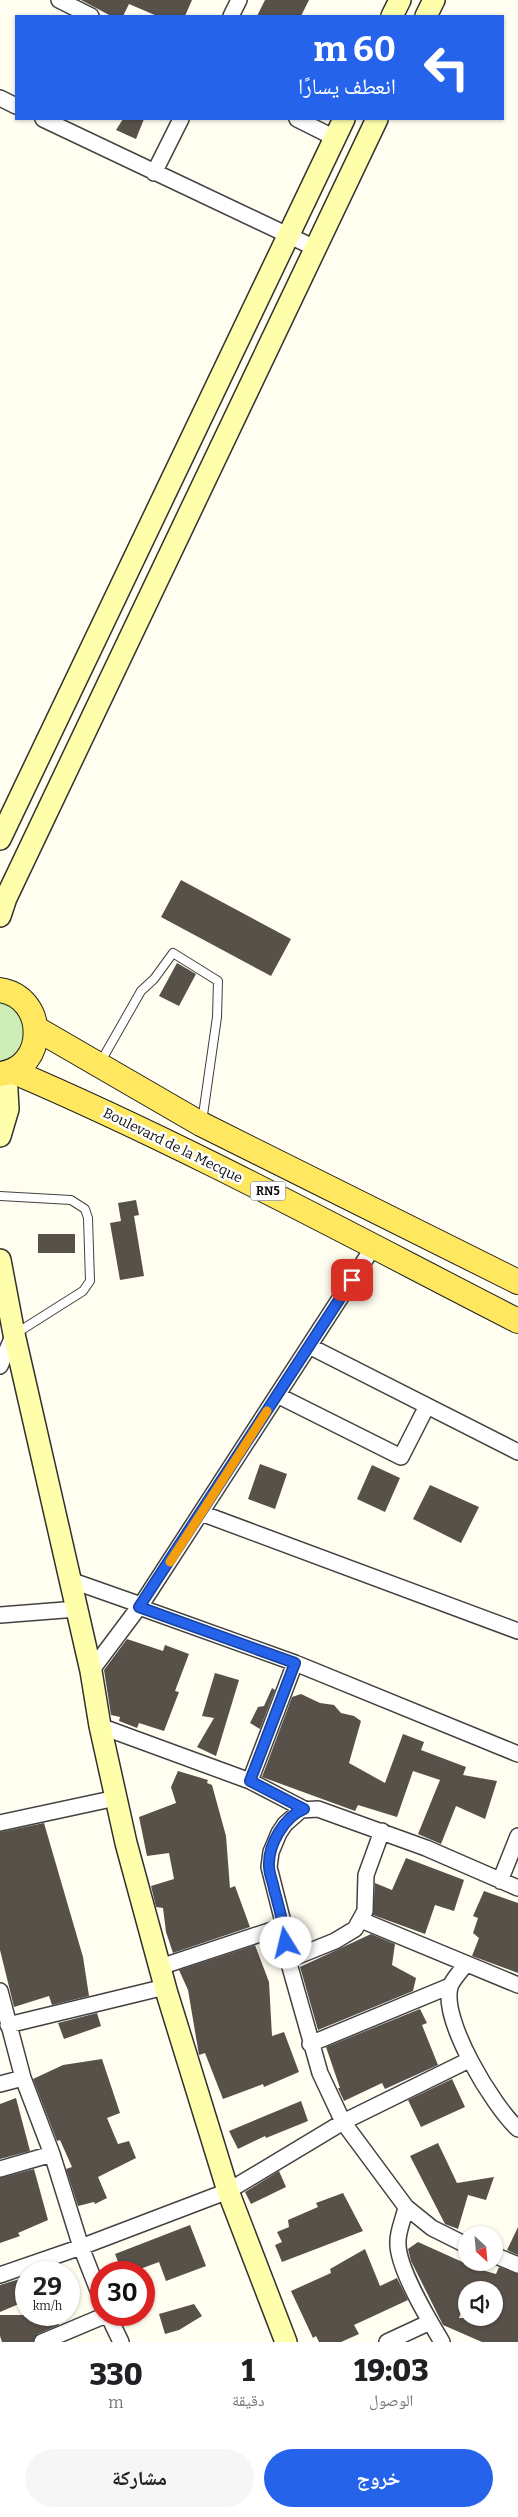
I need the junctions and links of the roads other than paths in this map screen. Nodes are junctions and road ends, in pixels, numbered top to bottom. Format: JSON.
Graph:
{"nodes":[{"id":1,"x":59,"y":0,"type":"edge"},
{"id":2,"x":239,"y":0,"type":"edge"},
{"id":3,"x":400,"y":0,"type":"edge"},
{"id":4,"x":434,"y":0,"type":"edge"},
{"id":5,"x":90,"y":15,"type":"edge"},
{"id":6,"x":232,"y":15,"type":"edge"},
{"id":7,"x":392,"y":15,"type":"edge"},
{"id":8,"x":426,"y":15,"type":"edge"},
{"id":9,"x":0,"y":98,"type":"edge"},
{"id":10,"x":15,"y":106,"type":"edge"},
{"id":11,"x":45,"y":120,"type":"edge"},
{"id":12,"x":180,"y":120,"type":"edge"},
{"id":13,"x":299,"y":120,"type":"edge"},
{"id":14,"x":344,"y":120,"type":"edge"},
{"id":15,"x":377,"y":120,"type":"edge"},
{"id":16,"x":335,"y":138,"type":"junction"},
{"id":17,"x":154,"y":173,"type":"junction"},
{"id":18,"x":288,"y":236,"type":"junction"},
{"id":19,"x":315,"y":248,"type":"junction"},
{"id":20,"x":0,"y":839,"type":"edge"},
{"id":21,"x":0,"y":916,"type":"edge"},
{"id":22,"x":2,"y":987,"type":"edge"},
{"id":23,"x":37,"y":1029,"type":"junction"},
{"id":24,"x":99,"y":1065,"type":"junction"},
{"id":25,"x":6,"y":1073,"type":"edge"},
{"id":26,"x":201,"y":1124,"type":"junction"},
{"id":27,"x":0,"y":1136,"type":"edge"},
{"id":28,"x":0,"y":1196,"type":"edge"},
{"id":29,"x":374,"y":1246,"type":"junction"},
{"id":30,"x":0,"y":1260,"type":"edge"},
{"id":31,"x":518,"y":1282,"type":"edge"},
{"id":32,"x":518,"y":1320,"type":"edge"},
{"id":33,"x":14,"y":1334,"type":"junction"},
{"id":34,"x":309,"y":1346,"type":"junction"},
{"id":35,"x":0,"y":1366,"type":"edge"},
{"id":36,"x":277,"y":1395,"type":"junction"},
{"id":37,"x":427,"y":1406,"type":"junction"},
{"id":38,"x":518,"y":1452,"type":"edge"},
{"id":39,"x":201,"y":1513,"type":"junction"},
{"id":40,"x":70,"y":1580,"type":"junction"},
{"id":41,"x":140,"y":1606,"type":"junction"},
{"id":42,"x":77,"y":1609,"type":"junction"},
{"id":43,"x":0,"y":1615,"type":"edge"},
{"id":44,"x":518,"y":1631,"type":"edge"},
{"id":45,"x":295,"y":1663,"type":"junction"},
{"id":46,"x":91,"y":1671,"type":"junction"},
{"id":47,"x":100,"y":1726,"type":"junction"},
{"id":48,"x":518,"y":1754,"type":"edge"},
{"id":49,"x":250,"y":1781,"type":"junction"},
{"id":50,"x":116,"y":1798,"type":"junction"},
{"id":51,"x":304,"y":1809,"type":"junction"},
{"id":52,"x":0,"y":1824,"type":"edge"},
{"id":53,"x":382,"y":1831,"type":"junction"},
{"id":54,"x":518,"y":1836,"type":"edge"},
{"id":55,"x":500,"y":1881,"type":"junction"},
{"id":56,"x":518,"y":1888,"type":"edge"},
{"id":57,"x":361,"y":1920,"type":"junction"},
{"id":58,"x":284,"y":1926,"type":"junction"},
{"id":59,"x":288,"y":1960,"type":"junction"},
{"id":60,"x":465,"y":1965,"type":"junction"},
{"id":61,"x":163,"y":1977,"type":"junction"},
{"id":62,"x":518,"y":1985,"type":"edge"},
{"id":63,"x":450,"y":1986,"type":"junction"},
{"id":64,"x":1,"y":1995,"type":"edge"},
{"id":65,"x":8,"y":2025,"type":"junction"},
{"id":66,"x":310,"y":2044,"type":"junction"},
{"id":67,"x":469,"y":2060,"type":"junction"},
{"id":68,"x":23,"y":2078,"type":"junction"},
{"id":69,"x":0,"y":2084,"type":"edge"},
{"id":70,"x":343,"y":2122,"type":"junction"},
{"id":71,"x":518,"y":2129,"type":"edge"},
{"id":72,"x":52,"y":2154,"type":"junction"},
{"id":73,"x":0,"y":2169,"type":"edge"},
{"id":74,"x":228,"y":2191,"type":"junction"},
{"id":75,"x":406,"y":2207,"type":"junction"},
{"id":76,"x":458,"y":2241,"type":"edge"},
{"id":77,"x":81,"y":2247,"type":"junction"},
{"id":78,"x":503,"y":2258,"type":"edge"},
{"id":79,"x":518,"y":2264,"type":"edge"},
{"id":80,"x":90,"y":2270,"type":"edge"},
{"id":81,"x":0,"y":2275,"type":"edge"},
{"id":82,"x":90,"y":2322,"type":"edge"},
{"id":83,"x":430,"y":2322,"type":"junction"},
{"id":84,"x":113,"y":2326,"type":"edge"},
{"id":85,"x":42,"y":2342,"type":"edge"},
{"id":86,"x":121,"y":2342,"type":"edge"},
{"id":87,"x":286,"y":2342,"type":"edge"},
{"id":88,"x":387,"y":2342,"type":"edge"},
{"id":89,"x":442,"y":2342,"type":"edge"}],
"edges":[{"from":1,"to":5,"type":"street"},
{"from":2,"to":6,"type":"street"},
{"from":3,"to":7,"type":"street"},
{"from":4,"to":8,"type":"street"},
{"from":9,"to":10,"type":"street"},
{"from":11,"to":17,"type":"street"},
{"from":12,"to":17,"type":"street"},
{"from":13,"to":16,"type":"street"},
{"from":14,"to":16,"type":"street"},
{"from":15,"to":19,"type":"street"},
{"from":16,"to":18,"type":"street"},
{"from":17,"to":18,"type":"street"},
{"from":18,"to":19,"type":"street"},
{"from":18,"to":20,"type":"street"},
{"from":19,"to":21,"type":"street"},
{"from":22,"to":23,"type":"main road"},
{"from":23,"to":24,"type":"main road","number":"RN5"},
{"from":23,"to":25,"type":"main road"},
{"from":24,"to":26,"type":"main road","number":"RN5"},
{"from":24,"to":26,"type":"lane"},
{"from":25,"to":27,"type":"street"},
{"from":25,"to":29,"type":"main road","name":"Boulevard de la Mecque","number":"RN5"},
{"from":26,"to":31,"type":"main road","number":"RN5"},
{"from":28,"to":33,"type":"lane"},
{"from":29,"to":32,"type":"main road","name":"Boulevard de la Mecque","number":"RN5"},
{"from":29,"to":34,"type":"street"},
{"from":30,"to":33,"type":"street"},
{"from":33,"to":35,"type":"street"},
{"from":33,"to":40,"type":"street"},
{"from":34,"to":36,"type":"street"},
{"from":34,"to":37,"type":"street"},
{"from":36,"to":37,"type":"street"},
{"from":36,"to":39,"type":"street"},
{"from":37,"to":38,"type":"street"},
{"from":39,"to":41,"type":"street"},
{"from":39,"to":44,"type":"street"},
{"from":40,"to":41,"type":"street"},
{"from":40,"to":42,"type":"street"},
{"from":41,"to":45,"type":"street"},
{"from":41,"to":46,"type":"street"},
{"from":42,"to":43,"type":"street"},
{"from":42,"to":46,"type":"street"},
{"from":45,"to":48,"type":"street"},
{"from":45,"to":49,"type":"street"},
{"from":46,"to":47,"type":"street"},
{"from":47,"to":49,"type":"street"},
{"from":47,"to":50,"type":"street"},
{"from":49,"to":51,"type":"street"},
{"from":50,"to":52,"type":"street"},
{"from":50,"to":61,"type":"street"},
{"from":51,"to":53,"type":"street"},
{"from":51,"to":58,"type":"street"},
{"from":53,"to":55,"type":"street"},
{"from":53,"to":57,"type":"street"},
{"from":54,"to":55,"type":"street"},
{"from":55,"to":56,"type":"street"},
{"from":57,"to":59,"type":"street"},
{"from":57,"to":60,"type":"street"},
{"from":58,"to":59,"type":"street"},
{"from":58,"to":61,"type":"street"},
{"from":59,"to":66,"type":"street"},
{"from":60,"to":62,"type":"street"},
{"from":60,"to":63,"type":"street"},
{"from":61,"to":65,"type":"street"},
{"from":61,"to":74,"type":"street"},
{"from":63,"to":66,"type":"street"},
{"from":63,"to":67,"type":"street"},
{"from":64,"to":65,"type":"street"},
{"from":65,"to":68,"type":"street"},
{"from":66,"to":70,"type":"street"},
{"from":67,"to":70,"type":"street"},
{"from":67,"to":71,"type":"street"},
{"from":68,"to":69,"type":"street"},
{"from":68,"to":72,"type":"street"},
{"from":70,"to":74,"type":"street"},
{"from":70,"to":75,"type":"street"},
{"from":72,"to":73,"type":"street"},
{"from":72,"to":77,"type":"street"},
{"from":74,"to":77,"type":"street"},
{"from":74,"to":87,"type":"street"},
{"from":75,"to":76,"type":"street"},
{"from":75,"to":83,"type":"street"},
{"from":77,"to":80,"type":"street"},
{"from":77,"to":81,"type":"street"},
{"from":78,"to":79,"type":"street"},
{"from":82,"to":85,"type":"street"},
{"from":83,"to":88,"type":"street"},
{"from":83,"to":89,"type":"street"},
{"from":84,"to":86,"type":"street"}]}
